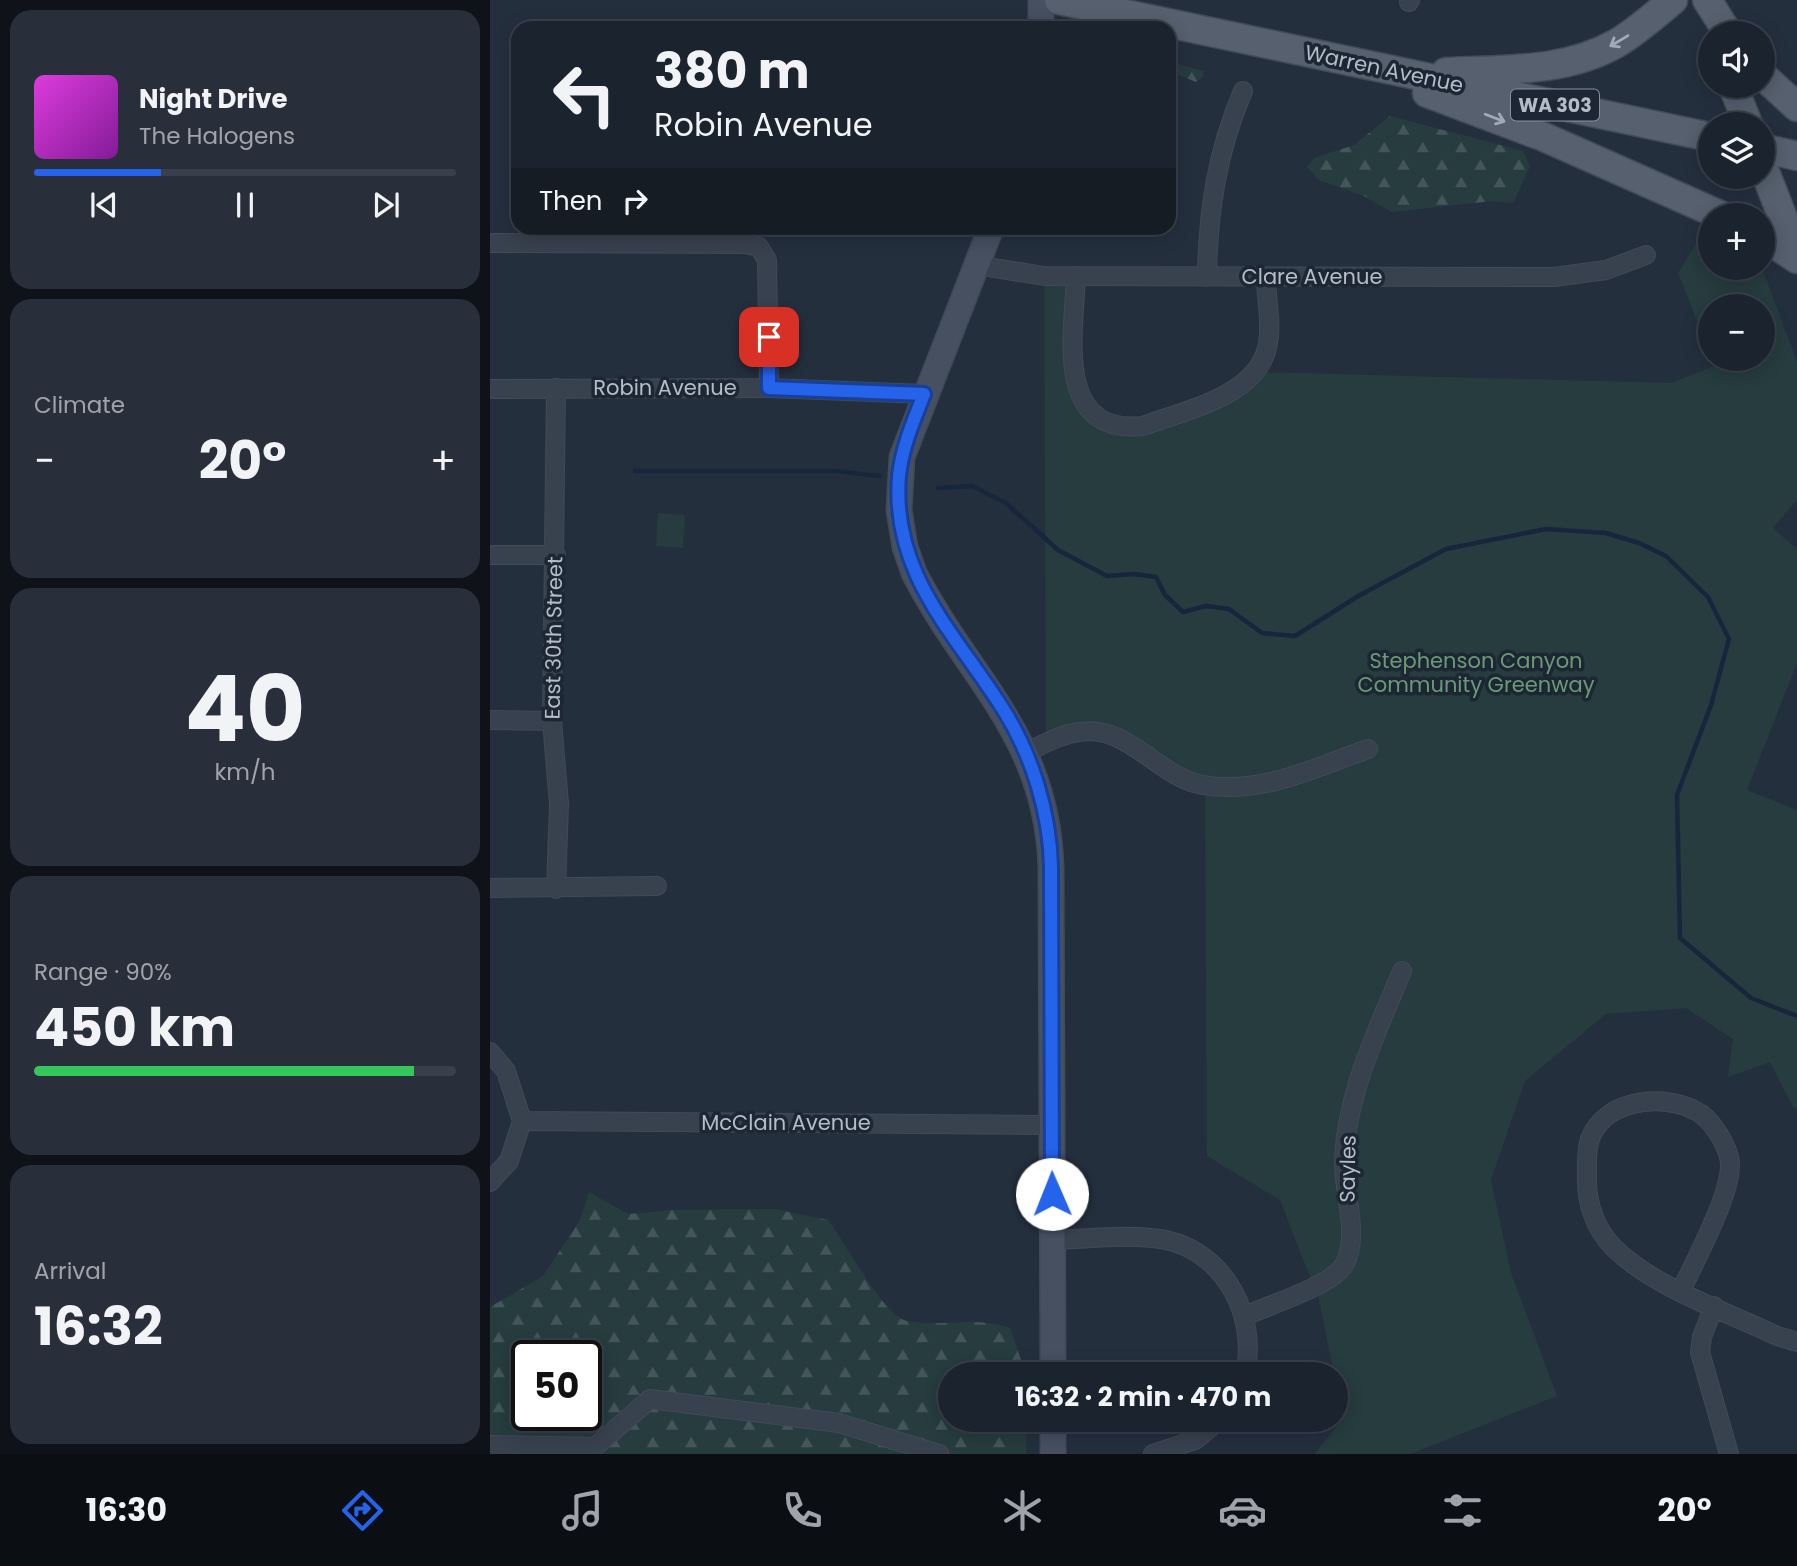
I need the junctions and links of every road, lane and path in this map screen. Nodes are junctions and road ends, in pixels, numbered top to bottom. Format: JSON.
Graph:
{"nodes":[{"id":1,"x":1041,"y":0,"type":"edge"},
{"id":2,"x":1059,"y":0,"type":"edge"},
{"id":3,"x":1673,"y":0,"type":"edge"},
{"id":4,"x":1704,"y":0,"type":"edge"},
{"id":5,"x":1041,"y":21,"type":"edge"},
{"id":6,"x":1159,"y":21,"type":"edge"},
{"id":7,"x":1710,"y":21,"type":"edge"},
{"id":8,"x":1719,"y":21,"type":"edge"},
{"id":9,"x":1176,"y":25,"type":"edge"},
{"id":10,"x":1339,"y":59,"type":"junction"},
{"id":11,"x":1401,"y":73,"type":"junction"},
{"id":12,"x":1775,"y":86,"type":"edge"},
{"id":13,"x":1244,"y":90,"type":"dead end"},
{"id":14,"x":1794,"y":102,"type":"edge"},
{"id":15,"x":1698,"y":135,"type":"edge"},
{"id":16,"x":1775,"y":155,"type":"edge"},
{"id":17,"x":1698,"y":205,"type":"edge"},
{"id":18,"x":988,"y":235,"type":"edge"},
{"id":19,"x":490,"y":243,"type":"edge"},
{"id":20,"x":1788,"y":244,"type":"edge"},
{"id":21,"x":1646,"y":255,"type":"dead end"},
{"id":22,"x":976,"y":265,"type":"junction"},
{"id":23,"x":1076,"y":276,"type":"junction"},
{"id":24,"x":1207,"y":277,"type":"junction"},
{"id":25,"x":1266,"y":277,"type":"junction"},
{"id":26,"x":556,"y":388,"type":"junction"},
{"id":27,"x":769,"y":388,"type":"junction"},
{"id":28,"x":490,"y":389,"type":"edge"},
{"id":29,"x":924,"y":394,"type":"junction"},
{"id":30,"x":490,"y":555,"type":"edge"},
{"id":31,"x":556,"y":555,"type":"junction"},
{"id":32,"x":490,"y":720,"type":"edge"},
{"id":33,"x":552,"y":720,"type":"junction"},
{"id":34,"x":1368,"y":749,"type":"dead end"},
{"id":35,"x":1025,"y":753,"type":"junction"},
{"id":36,"x":657,"y":886,"type":"dead end"},
{"id":37,"x":490,"y":888,"type":"edge"},
{"id":38,"x":556,"y":888,"type":"junction"},
{"id":39,"x":1402,"y":971,"type":"dead end"},
{"id":40,"x":490,"y":1052,"type":"edge"},
{"id":41,"x":522,"y":1121,"type":"junction"},
{"id":42,"x":1051,"y":1125,"type":"junction"},
{"id":43,"x":490,"y":1182,"type":"edge"},
{"id":44,"x":1052,"y":1240,"type":"junction"},
{"id":45,"x":1681,"y":1291,"type":"junction"},
{"id":46,"x":1714,"y":1306,"type":"junction"},
{"id":47,"x":1245,"y":1316,"type":"junction"},
{"id":48,"x":1797,"y":1342,"type":"edge"},
{"id":49,"x":1053,"y":1362,"type":"edge"},
{"id":50,"x":1247,"y":1362,"type":"edge"},
{"id":51,"x":1053,"y":1432,"type":"edge"},
{"id":52,"x":1205,"y":1432,"type":"edge"},
{"id":53,"x":490,"y":1445,"type":"edge"},
{"id":54,"x":939,"y":1454,"type":"edge"},
{"id":55,"x":1053,"y":1454,"type":"edge"},
{"id":56,"x":1153,"y":1454,"type":"edge"},
{"id":57,"x":1729,"y":1454,"type":"edge"}],
"edges":[{"from":1,"to":5,"type":"main road"},
{"from":2,"to":6,"type":"main road","name":"Warren Avenue","number":"WA 303"},
{"from":3,"to":11,"type":"main road","one_way":true},
{"from":4,"to":7,"type":"main road"},
{"from":4,"to":8,"type":"main road"},
{"from":9,"to":10,"type":"main road","name":"Warren Avenue","number":"WA 303"},
{"from":10,"to":11,"type":"main road","name":"Warren Avenue","number":"WA 303"},
{"from":10,"to":17,"type":"main road","one_way":true},
{"from":11,"to":15,"type":"main road","name":"Warren Avenue","number":"WA 303"},
{"from":12,"to":14,"type":"main road"},
{"from":13,"to":24,"type":"street"},
{"from":16,"to":20,"type":"main road"},
{"from":18,"to":22,"type":"main road"},
{"from":19,"to":27,"type":"street"},
{"from":21,"to":25,"type":"street","name":"Clare Avenue"},
{"from":22,"to":23,"type":"street","name":"Clare Avenue"},
{"from":22,"to":29,"type":"main road"},
{"from":23,"to":24,"type":"street","name":"Clare Avenue"},
{"from":23,"to":25,"type":"street"},
{"from":24,"to":25,"type":"street","name":"Clare Avenue"},
{"from":26,"to":27,"type":"street","name":"Robin Avenue"},
{"from":26,"to":28,"type":"street","name":"Robin Avenue"},
{"from":26,"to":31,"type":"street","name":"East 30th Street"},
{"from":27,"to":29,"type":"street","name":"Robin Avenue"},
{"from":29,"to":35,"type":"main road"},
{"from":30,"to":31,"type":"street"},
{"from":31,"to":33,"type":"street","name":"East 30th Street"},
{"from":32,"to":33,"type":"street"},
{"from":33,"to":38,"type":"street","name":"East 30th Street"},
{"from":34,"to":35,"type":"street"},
{"from":35,"to":42,"type":"main road"},
{"from":36,"to":38,"type":"street"},
{"from":37,"to":38,"type":"street"},
{"from":39,"to":47,"type":"street","name":"Sayles"},
{"from":40,"to":41,"type":"street"},
{"from":41,"to":42,"type":"street","name":"McClain Avenue"},
{"from":41,"to":43,"type":"street"},
{"from":42,"to":44,"type":"main road"},
{"from":44,"to":47,"type":"street"},
{"from":44,"to":49,"type":"main road"},
{"from":45,"to":45,"type":"street"},
{"from":45,"to":46,"type":"street"},
{"from":46,"to":48,"type":"street"},
{"from":46,"to":57,"type":"street"},
{"from":47,"to":50,"type":"street"},
{"from":51,"to":55,"type":"main road"},
{"from":52,"to":56,"type":"street"},
{"from":53,"to":54,"type":"street"}]}
